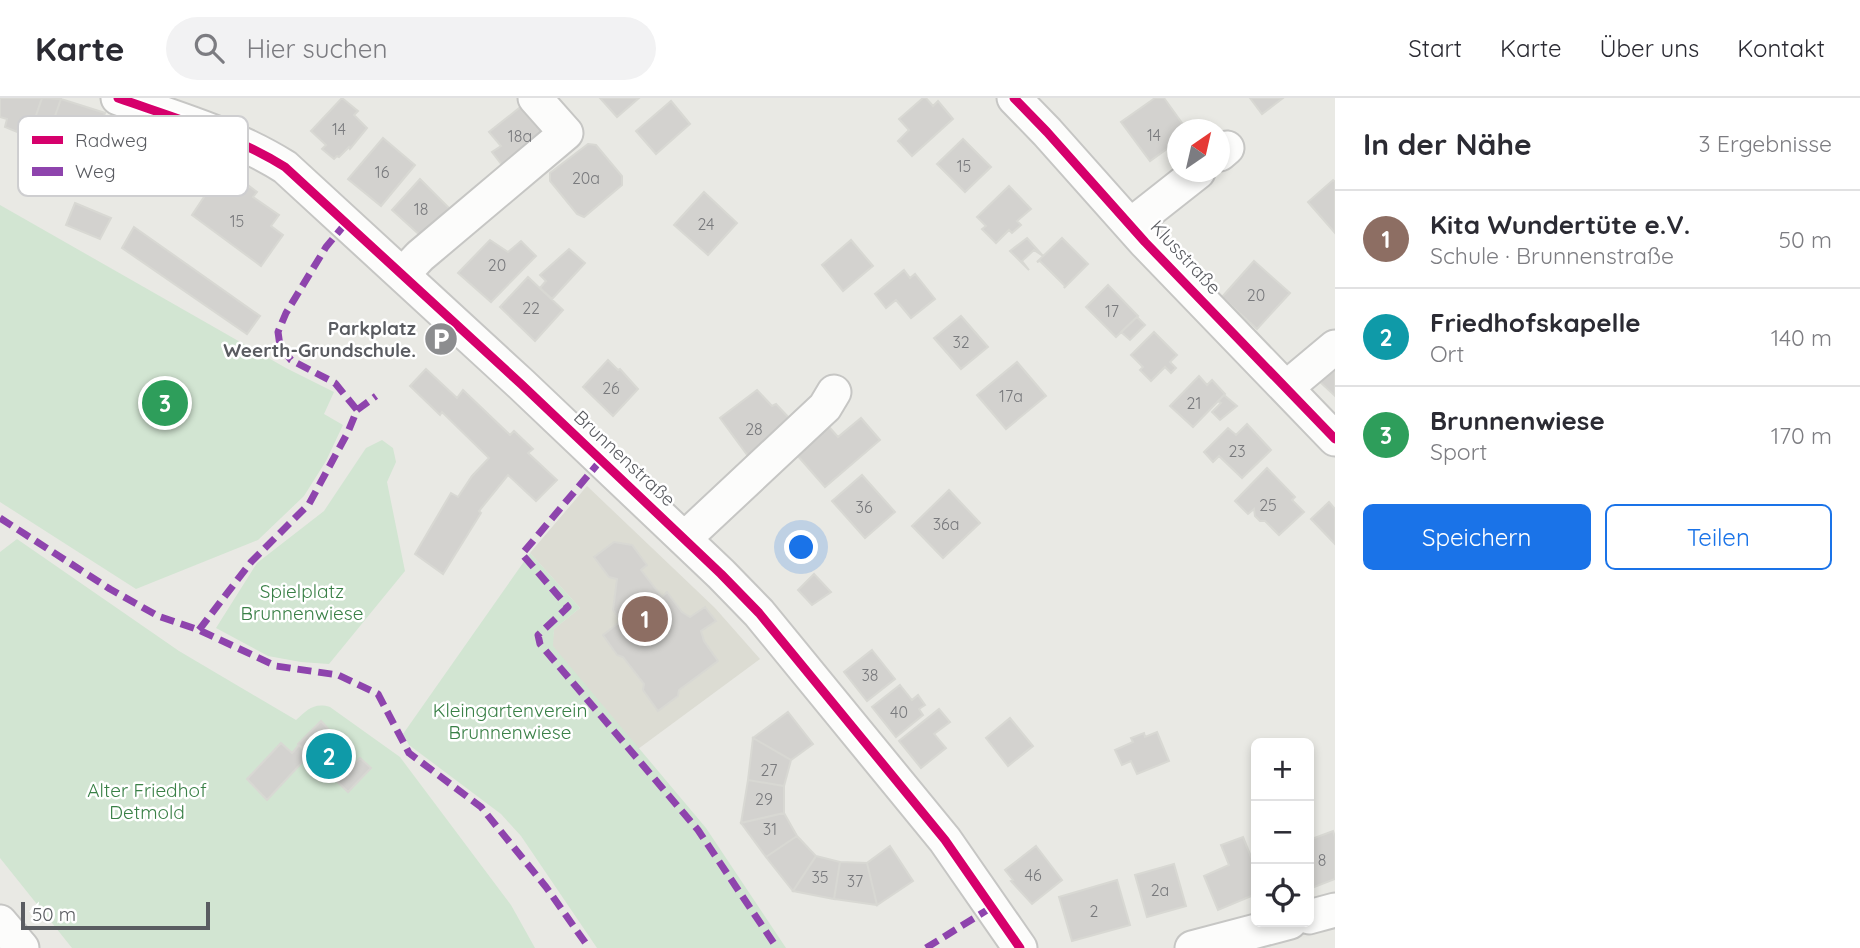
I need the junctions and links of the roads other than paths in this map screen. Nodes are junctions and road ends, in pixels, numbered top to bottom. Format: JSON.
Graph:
{"nodes":[{"id":1,"x":535,"y":98,"type":"edge"},
{"id":2,"x":1014,"y":98,"type":"edge"},
{"id":3,"x":123,"y":99,"type":"edge"},
{"id":4,"x":171,"y":116,"type":"edge"},
{"id":5,"x":248,"y":147,"type":"edge"},
{"id":6,"x":1185,"y":182,"type":"edge"},
{"id":7,"x":1132,"y":224,"type":"junction"},
{"id":8,"x":403,"y":274,"type":"junction"},
{"id":9,"x":1335,"y":347,"type":"edge"},
{"id":10,"x":1286,"y":388,"type":"junction"},
{"id":11,"x":834,"y":392,"type":"dead end"},
{"id":12,"x":1335,"y":439,"type":"edge"},
{"id":13,"x":684,"y":539,"type":"junction"},
{"id":14,"x":1335,"y":909,"type":"edge"},
{"id":15,"x":1314,"y":915,"type":"edge"},
{"id":16,"x":0,"y":922,"type":"edge"},
{"id":17,"x":1271,"y":927,"type":"edge"},
{"id":18,"x":22,"y":948,"type":"edge"},
{"id":19,"x":1020,"y":948,"type":"edge"},
{"id":20,"x":1192,"y":948,"type":"edge"}],
"edges":[{"from":1,"to":8,"type":"street"},
{"from":2,"to":7,"type":"street","name":"Klusstraße"},
{"from":3,"to":4,"type":"street","name":"Brunnenstraße"},
{"from":5,"to":8,"type":"street","name":"Brunnenstraße"},
{"from":6,"to":7,"type":"street"},
{"from":7,"to":10,"type":"street","name":"Klusstraße"},
{"from":8,"to":13,"type":"street","name":"Brunnenstraße"},
{"from":9,"to":10,"type":"street"},
{"from":10,"to":12,"type":"street","name":"Klusstraße"},
{"from":11,"to":13,"type":"street"},
{"from":13,"to":19,"type":"street","name":"Brunnenstraße"},
{"from":14,"to":15,"type":"street"},
{"from":16,"to":18,"type":"street"},
{"from":17,"to":20,"type":"street"}]}
